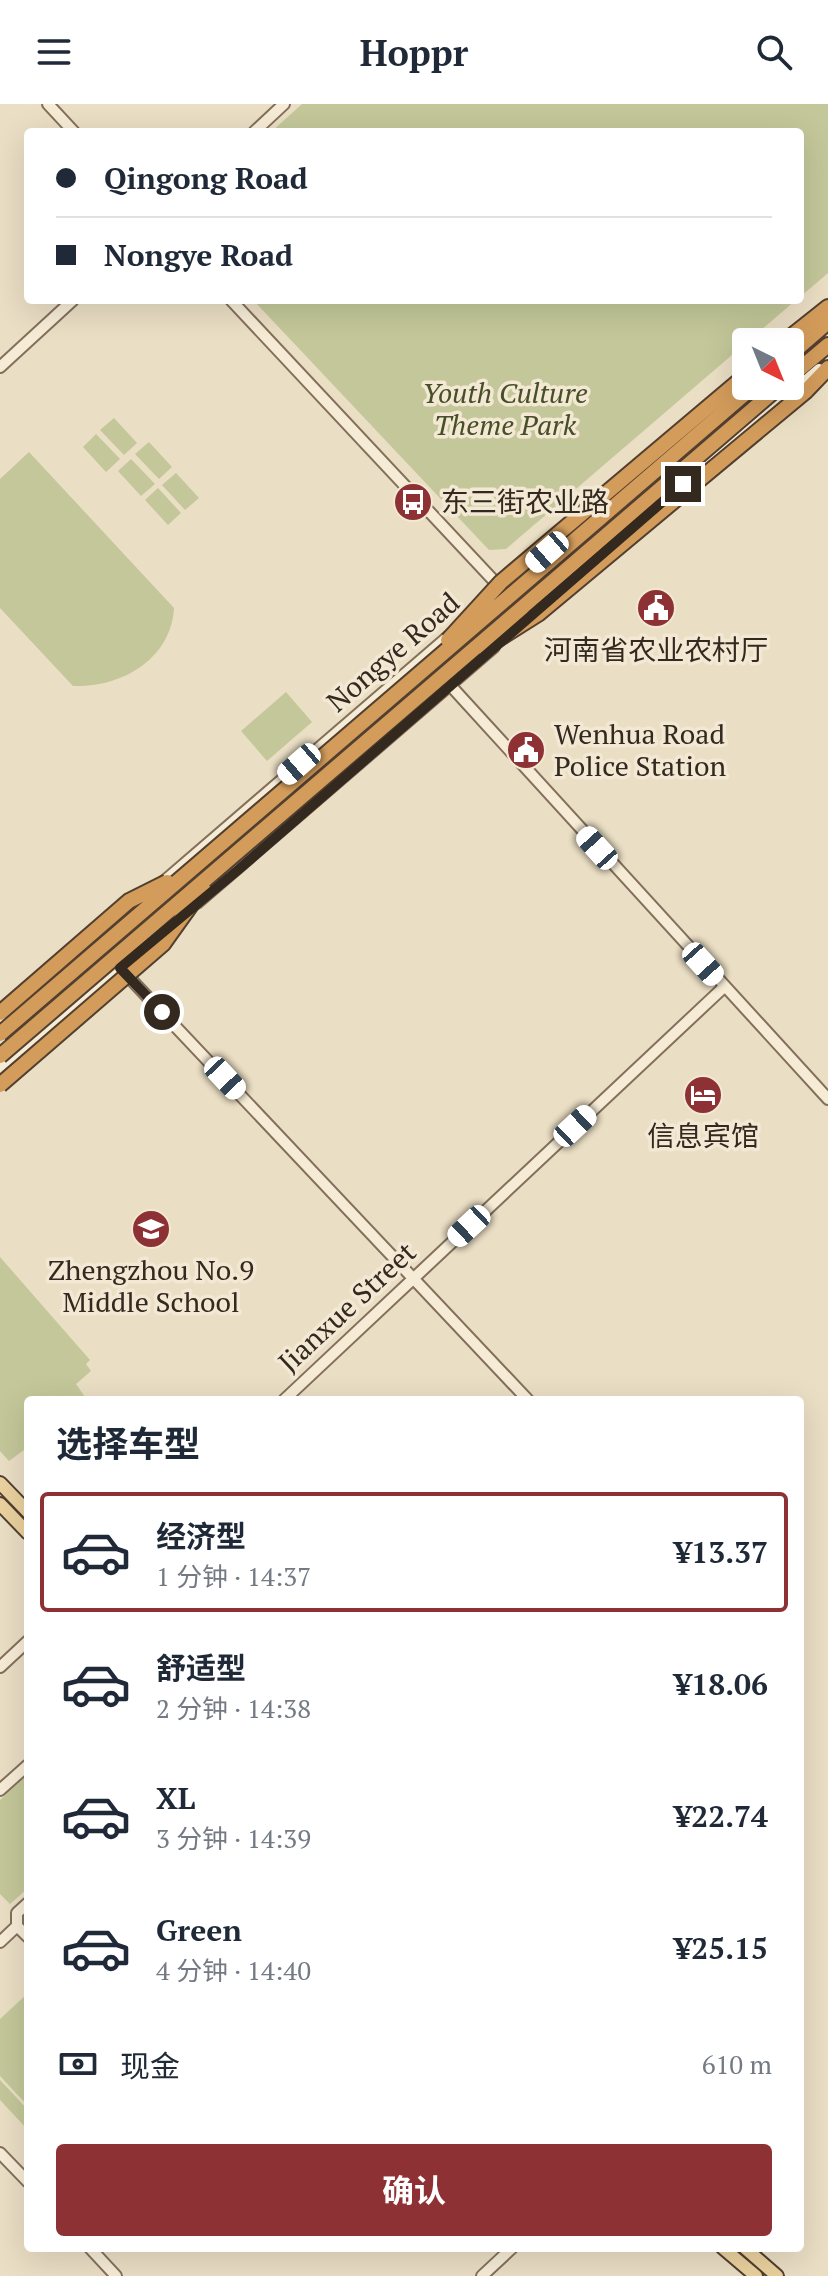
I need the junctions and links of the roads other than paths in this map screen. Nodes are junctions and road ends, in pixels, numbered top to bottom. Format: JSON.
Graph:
{"nodes":[{"id":1,"x":48,"y":104,"type":"edge"},
{"id":2,"x":284,"y":104,"type":"edge"},
{"id":3,"x":70,"y":128,"type":"edge"},
{"id":4,"x":258,"y":128,"type":"edge"},
{"id":5,"x":69,"y":304,"type":"edge"},
{"id":6,"x":235,"y":304,"type":"edge"},
{"id":7,"x":828,"y":309,"type":"edge"},
{"id":8,"x":828,"y":322,"type":"edge"},
{"id":9,"x":804,"y":328,"type":"edge"},
{"id":10,"x":804,"y":343,"type":"edge"},
{"id":11,"x":828,"y":345,"type":"edge"},
{"id":12,"x":828,"y":361,"type":"edge"},
{"id":13,"x":804,"y":365,"type":"edge"},
{"id":14,"x":0,"y":367,"type":"edge"},
{"id":15,"x":828,"y":368,"type":"edge"},
{"id":16,"x":732,"y":387,"type":"edge"},
{"id":17,"x":732,"y":393,"type":"edge"},
{"id":18,"x":738,"y":400,"type":"edge"},
{"id":19,"x":764,"y":400,"type":"edge"},
{"id":20,"x":503,"y":590,"type":"junction"},
{"id":21,"x":528,"y":617,"type":"junction"},
{"id":22,"x":432,"y":662,"type":"junction"},
{"id":23,"x":453,"y":666,"type":"junction"},
{"id":24,"x":450,"y":685,"type":"junction"},
{"id":25,"x":216,"y":870,"type":"junction"},
{"id":26,"x":186,"y":874,"type":"junction"},
{"id":27,"x":120,"y":968,"type":"junction"},
{"id":28,"x":724,"y":987,"type":"junction"},
{"id":29,"x":0,"y":1013,"type":"edge"},
{"id":30,"x":0,"y":1024,"type":"edge"},
{"id":31,"x":0,"y":1034,"type":"edge"},
{"id":32,"x":0,"y":1056,"type":"edge"},
{"id":33,"x":0,"y":1069,"type":"edge"},
{"id":34,"x":0,"y":1085,"type":"edge"},
{"id":35,"x":828,"y":1099,"type":"edge"},
{"id":36,"x":413,"y":1278,"type":"junction"},
{"id":37,"x":288,"y":1396,"type":"edge"},
{"id":38,"x":524,"y":1396,"type":"edge"},
{"id":39,"x":0,"y":1483,"type":"edge"},
{"id":40,"x":0,"y":1504,"type":"edge"},
{"id":41,"x":24,"y":1508,"type":"edge"},
{"id":42,"x":24,"y":1529,"type":"edge"},
{"id":43,"x":24,"y":1645,"type":"edge"},
{"id":44,"x":0,"y":1667,"type":"edge"},
{"id":45,"x":24,"y":1769,"type":"edge"},
{"id":46,"x":0,"y":1790,"type":"edge"},
{"id":47,"x":24,"y":1907,"type":"edge"},
{"id":48,"x":17,"y":1926,"type":"junction"},
{"id":49,"x":24,"y":1933,"type":"edge"},
{"id":50,"x":0,"y":1942,"type":"edge"},
{"id":51,"x":0,"y":2153,"type":"edge"},
{"id":52,"x":24,"y":2178,"type":"edge"},
{"id":53,"x":94,"y":2252,"type":"edge"},
{"id":54,"x":508,"y":2252,"type":"edge"},
{"id":55,"x":728,"y":2252,"type":"edge"},
{"id":56,"x":750,"y":2252,"type":"edge"},
{"id":57,"x":116,"y":2276,"type":"edge"},
{"id":58,"x":482,"y":2276,"type":"edge"},
{"id":59,"x":756,"y":2276,"type":"edge"},
{"id":60,"x":777,"y":2276,"type":"edge"}],
"edges":[{"from":1,"to":3,"type":"street"},
{"from":2,"to":4,"type":"street"},
{"from":5,"to":14,"type":"street"},
{"from":6,"to":20,"type":"street"},
{"from":7,"to":9,"type":"highway"},
{"from":8,"to":10,"type":"highway"},
{"from":11,"to":13,"type":"highway"},
{"from":12,"to":21,"type":"street"},
{"from":15,"to":23,"type":"highway","bridge":true},
{"from":16,"to":22,"type":"highway","bridge":true},
{"from":17,"to":20,"type":"street","name":"Nongye Road"},
{"from":18,"to":22,"type":"highway","bridge":true},
{"from":19,"to":23,"type":"highway","bridge":true},
{"from":20,"to":21,"type":"street"},
{"from":20,"to":30,"type":"street","name":"Nongye Road"},
{"from":21,"to":24,"type":"street"},
{"from":22,"to":26,"type":"highway","bridge":true},
{"from":23,"to":25,"type":"highway","bridge":true},
{"from":24,"to":27,"type":"street"},
{"from":24,"to":28,"type":"street"},
{"from":25,"to":32,"type":"highway","bridge":true},
{"from":25,"to":34,"type":"highway","bridge":true},
{"from":26,"to":29,"type":"highway","bridge":true},
{"from":26,"to":31,"type":"highway","bridge":true},
{"from":27,"to":33,"type":"street"},
{"from":27,"to":36,"type":"street"},
{"from":28,"to":35,"type":"street"},
{"from":28,"to":36,"type":"street","name":"Jianxue Street"},
{"from":36,"to":37,"type":"street","name":"Jianxue Street"},
{"from":36,"to":38,"type":"street"},
{"from":39,"to":41,"type":"main road"},
{"from":40,"to":42,"type":"main road"},
{"from":43,"to":44,"type":"street"},
{"from":45,"to":46,"type":"street"},
{"from":47,"to":48,"type":"street"},
{"from":48,"to":49,"type":"street"},
{"from":48,"to":50,"type":"street"},
{"from":51,"to":52,"type":"street"},
{"from":53,"to":57,"type":"street"},
{"from":54,"to":58,"type":"street"},
{"from":55,"to":59,"type":"main road"},
{"from":56,"to":60,"type":"main road"}]}
